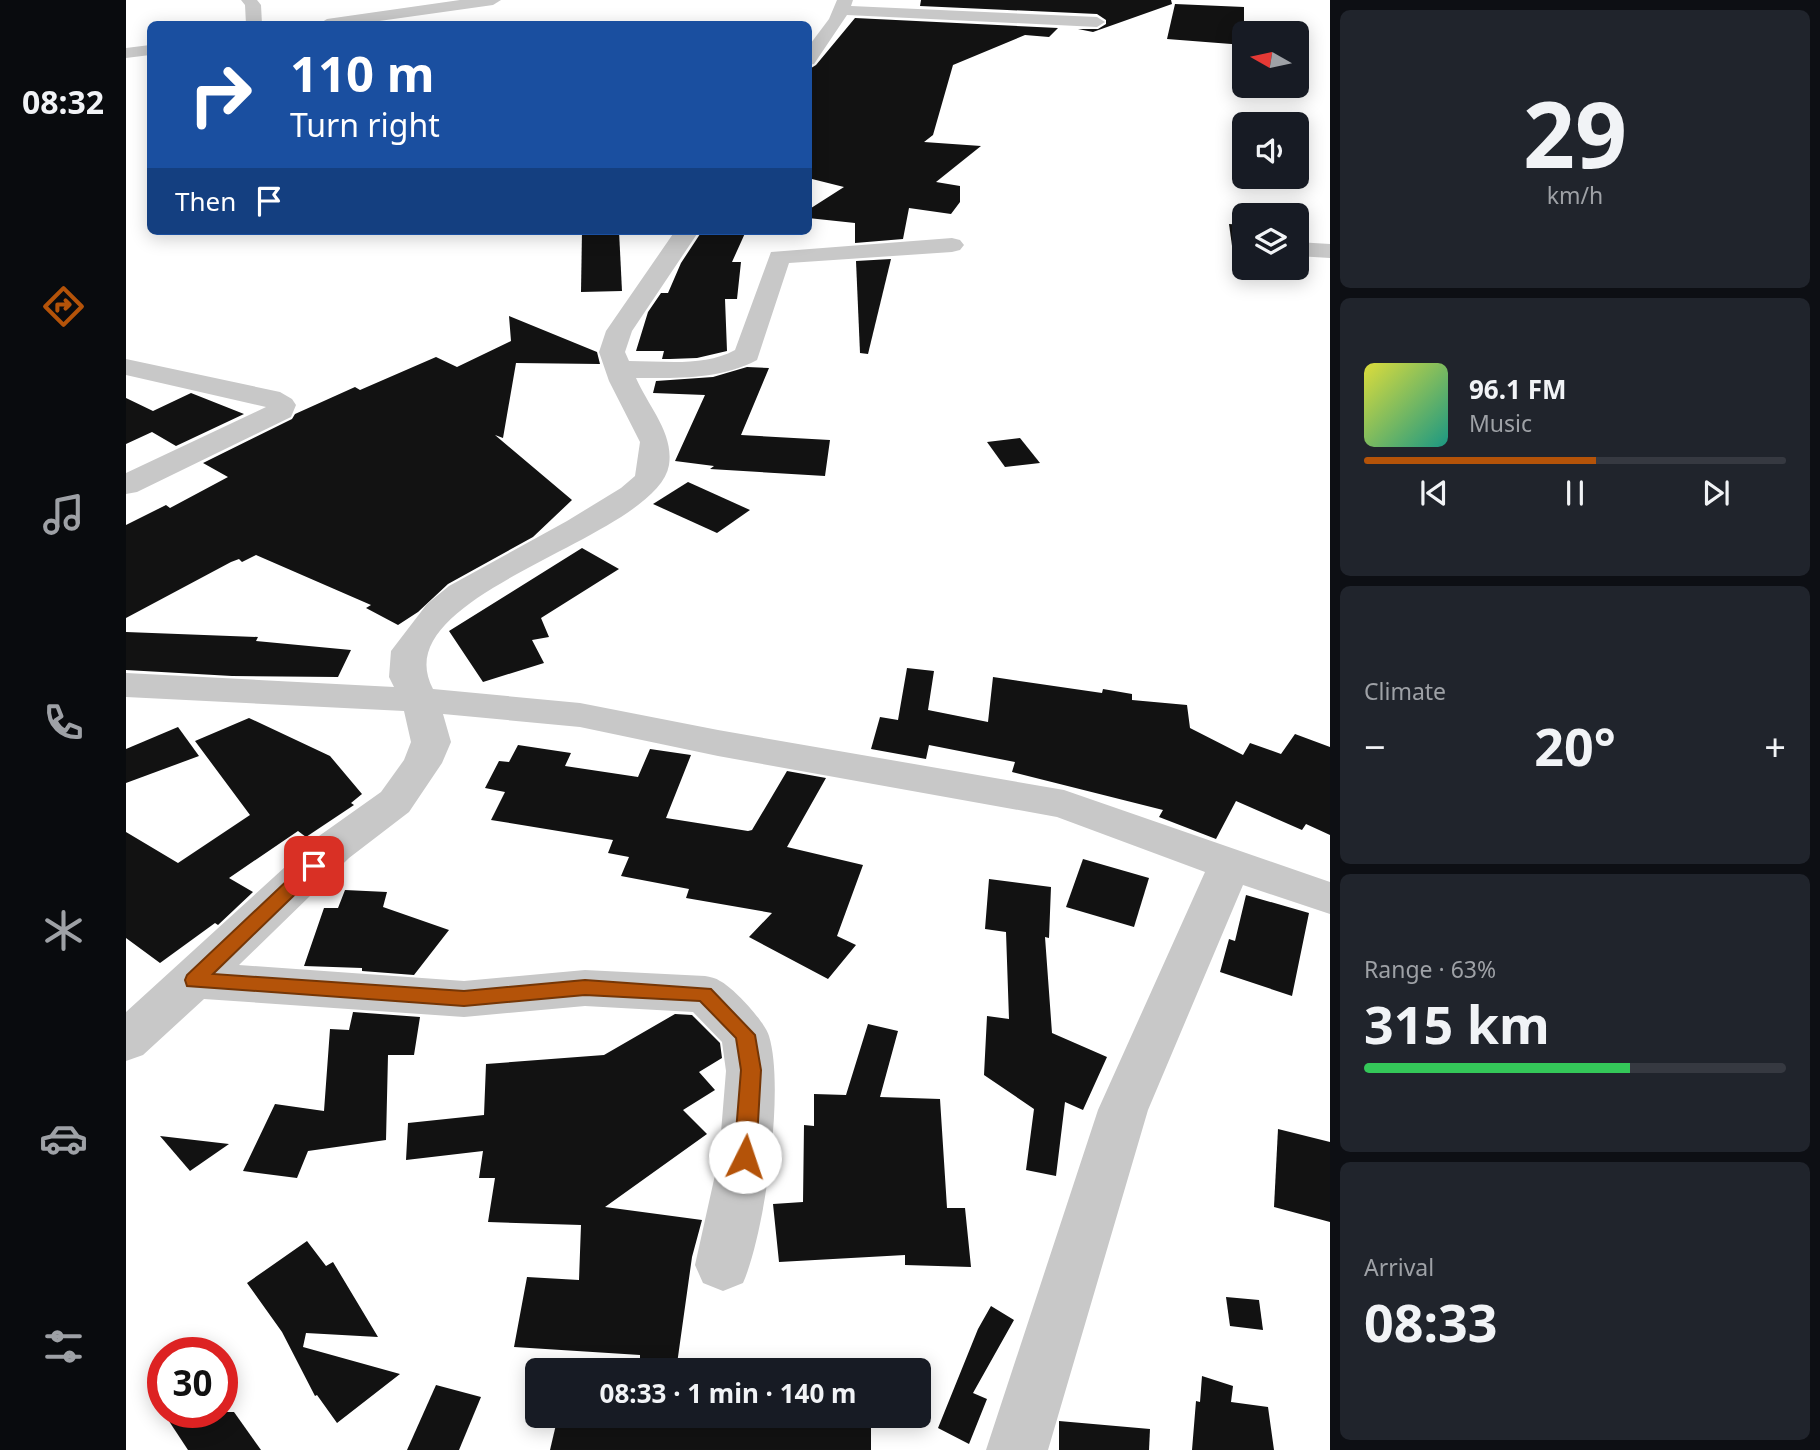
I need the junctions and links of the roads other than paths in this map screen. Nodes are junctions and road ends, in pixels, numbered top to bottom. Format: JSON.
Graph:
{"nodes":[{"id":1,"x":248,"y":0,"type":"edge"},
{"id":2,"x":493,"y":0,"type":"edge"},
{"id":3,"x":844,"y":5,"type":"edge"},
{"id":4,"x":254,"y":21,"type":"edge"},
{"id":5,"x":348,"y":21,"type":"edge"},
{"id":6,"x":1097,"y":22,"type":"dead end"},
{"id":7,"x":147,"y":50,"type":"edge"},
{"id":8,"x":126,"y":53,"type":"edge"},
{"id":9,"x":812,"y":54,"type":"edge"},
{"id":10,"x":684,"y":235,"type":"edge"},
{"id":11,"x":952,"y":245,"type":"dead end"},
{"id":12,"x":1309,"y":250,"type":"edge"},
{"id":13,"x":1330,"y":251,"type":"edge"},
{"id":14,"x":126,"y":366,"type":"edge"},
{"id":15,"x":619,"y":370,"type":"junction"},
{"id":16,"x":126,"y":485,"type":"edge"},
{"id":17,"x":126,"y":685,"type":"edge"},
{"id":18,"x":421,"y":700,"type":"junction"},
{"id":19,"x":1230,"y":865,"type":"junction"},
{"id":20,"x":1330,"y":898,"type":"edge"},
{"id":21,"x":194,"y":980,"type":"junction"},
{"id":22,"x":126,"y":1041,"type":"edge"},
{"id":23,"x":723,"y":1265,"type":"dead end"},
{"id":24,"x":1017,"y":1450,"type":"edge"}],
"edges":[{"from":1,"to":4,"type":"street"},
{"from":2,"to":5,"type":"street"},
{"from":3,"to":6,"type":"street"},
{"from":3,"to":9,"type":"street"},
{"from":7,"to":8,"type":"street"},
{"from":10,"to":15,"type":"street"},
{"from":11,"to":15,"type":"street"},
{"from":12,"to":13,"type":"street"},
{"from":14,"to":16,"type":"street"},
{"from":15,"to":18,"type":"street"},
{"from":17,"to":18,"type":"street"},
{"from":18,"to":19,"type":"street"},
{"from":18,"to":21,"type":"street"},
{"from":19,"to":20,"type":"street"},
{"from":19,"to":24,"type":"street"},
{"from":21,"to":22,"type":"street"},
{"from":21,"to":23,"type":"street"}]}
